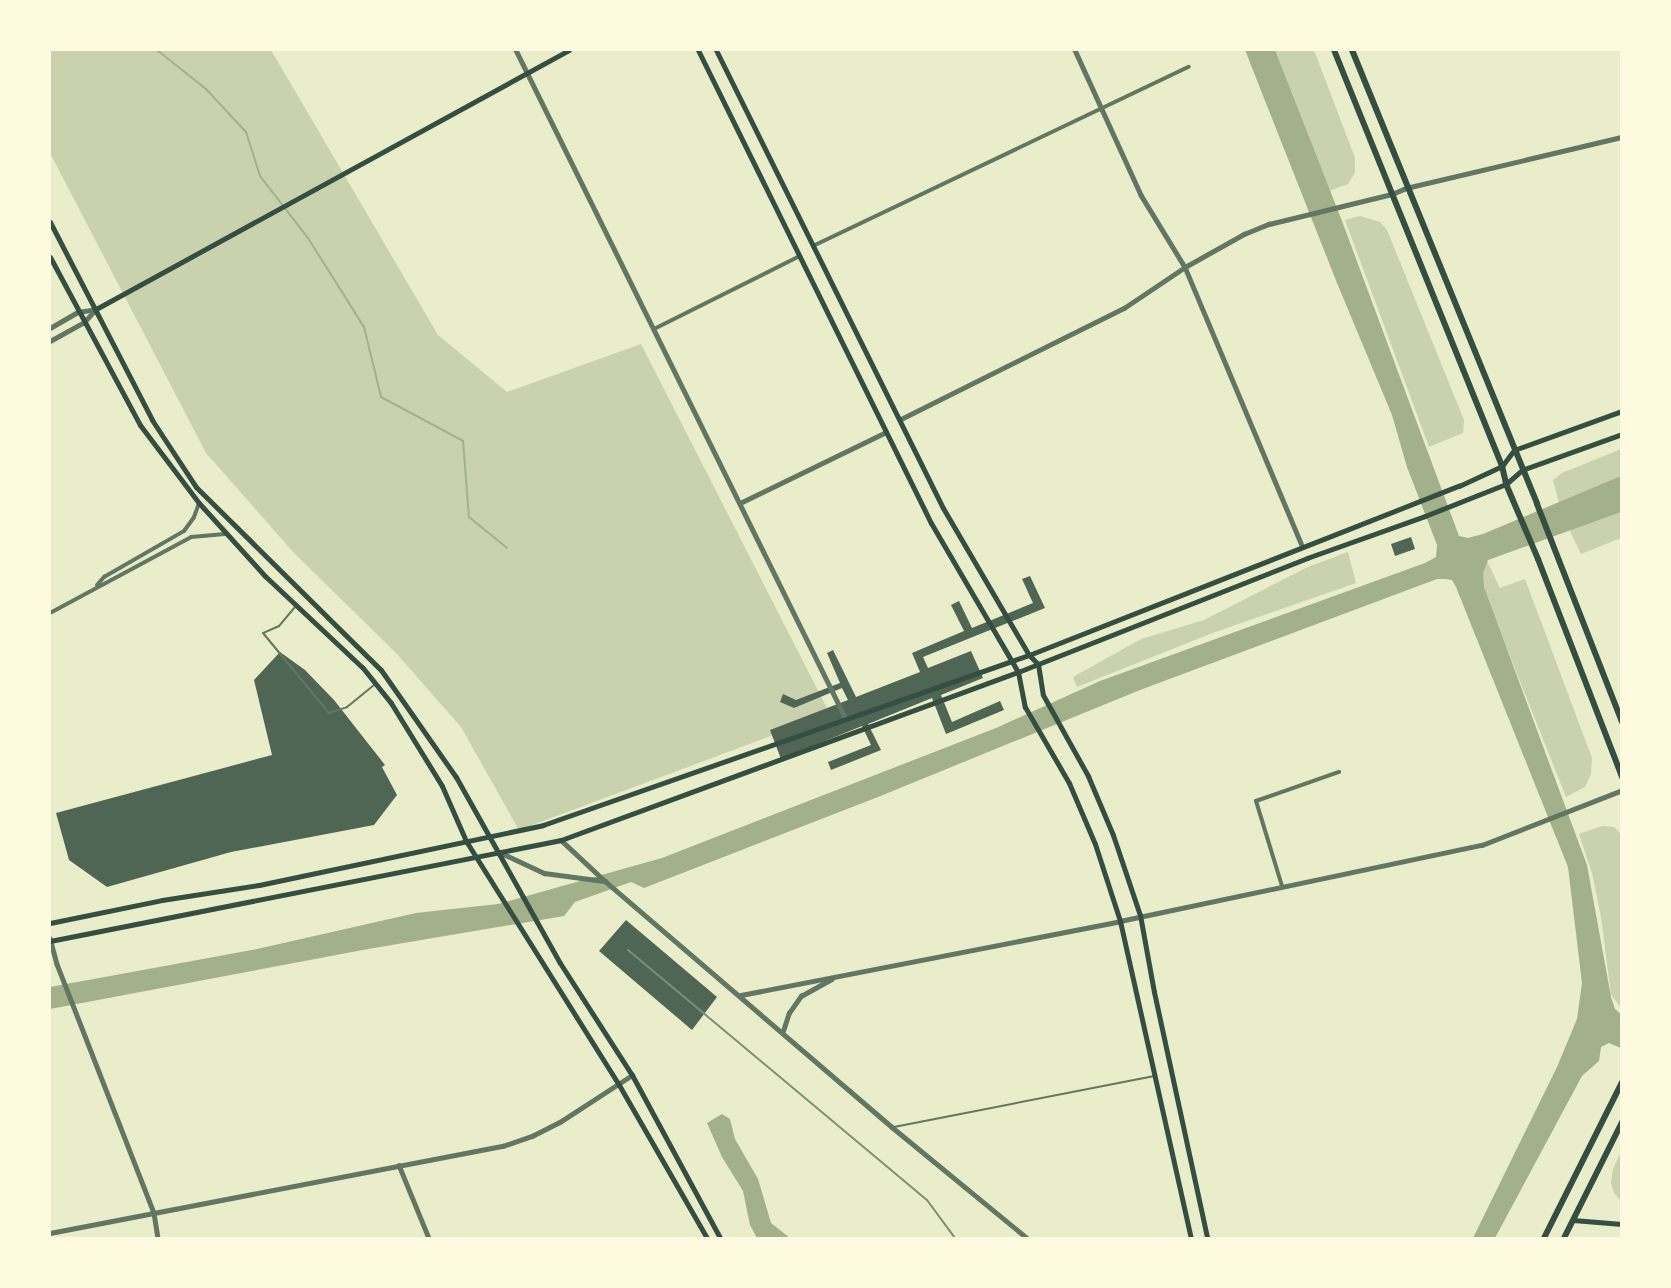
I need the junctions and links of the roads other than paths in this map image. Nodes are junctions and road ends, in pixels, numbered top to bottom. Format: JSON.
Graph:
{"nodes":[{"id":1,"x":516,"y":50,"type":"edge"},
{"id":2,"x":569,"y":50,"type":"edge"},
{"id":3,"x":698,"y":50,"type":"edge"},
{"id":4,"x":716,"y":50,"type":"edge"},
{"id":5,"x":1075,"y":50,"type":"edge"},
{"id":6,"x":1334,"y":50,"type":"edge"},
{"id":7,"x":1352,"y":50,"type":"edge"},
{"id":8,"x":1189,"y":67,"type":"dead end"},
{"id":9,"x":527,"y":72,"type":"junction"},
{"id":10,"x":1102,"y":106,"type":"junction"},
{"id":11,"x":1622,"y":137,"type":"edge"},
{"id":12,"x":1406,"y":188,"type":"junction"},
{"id":13,"x":1392,"y":194,"type":"junction"},
{"id":14,"x":50,"y":222,"type":"edge"},
{"id":15,"x":815,"y":245,"type":"junction"},
{"id":16,"x":800,"y":256,"type":"junction"},
{"id":17,"x":50,"y":257,"type":"edge"},
{"id":18,"x":1185,"y":267,"type":"junction"},
{"id":19,"x":96,"y":309,"type":"junction"},
{"id":20,"x":78,"y":312,"type":"junction"},
{"id":21,"x":84,"y":322,"type":"junction"},
{"id":22,"x":50,"y":328,"type":"edge"},
{"id":23,"x":654,"y":330,"type":"junction"},
{"id":24,"x":50,"y":341,"type":"edge"},
{"id":25,"x":1622,"y":411,"type":"edge"},
{"id":26,"x":901,"y":419,"type":"junction"},
{"id":27,"x":886,"y":432,"type":"junction"},
{"id":28,"x":1622,"y":434,"type":"edge"},
{"id":29,"x":1514,"y":450,"type":"junction"},
{"id":30,"x":1502,"y":466,"type":"junction"},
{"id":31,"x":1522,"y":470,"type":"junction"},
{"id":32,"x":1506,"y":484,"type":"junction"},
{"id":33,"x":199,"y":503,"type":"junction"},
{"id":34,"x":740,"y":503,"type":"junction"},
{"id":35,"x":225,"y":534,"type":"junction"},
{"id":36,"x":1302,"y":546,"type":"junction"},
{"id":37,"x":94,"y":588,"type":"junction"},
{"id":38,"x":297,"y":605,"type":"junction"},
{"id":39,"x":50,"y":613,"type":"edge"},
{"id":40,"x":1029,"y":655,"type":"junction"},
{"id":41,"x":1010,"y":662,"type":"junction"},
{"id":42,"x":1038,"y":664,"type":"junction"},
{"id":43,"x":1018,"y":672,"type":"junction"},
{"id":44,"x":375,"y":684,"type":"junction"},
{"id":45,"x":846,"y":719,"type":"junction"},
{"id":46,"x":1622,"y":722,"type":"edge"},
{"id":47,"x":1338,"y":771,"type":"dead end"},
{"id":48,"x":1622,"y":777,"type":"edge"},
{"id":49,"x":1622,"y":790,"type":"edge"},
{"id":50,"x":488,"y":837,"type":"junction"},
{"id":51,"x":561,"y":840,"type":"junction"},
{"id":52,"x":466,"y":841,"type":"junction"},
{"id":53,"x":496,"y":851,"type":"junction"},
{"id":54,"x":476,"y":857,"type":"junction"},
{"id":55,"x":605,"y":881,"type":"junction"},
{"id":56,"x":1282,"y":886,"type":"junction"},
{"id":57,"x":1140,"y":915,"type":"junction"},
{"id":58,"x":1120,"y":921,"type":"junction"},
{"id":59,"x":50,"y":924,"type":"edge"},
{"id":60,"x":50,"y":940,"type":"edge"},
{"id":61,"x":842,"y":975,"type":"junction"},
{"id":62,"x":741,"y":995,"type":"junction"},
{"id":63,"x":783,"y":1031,"type":"junction"},
{"id":64,"x":632,"y":1075,"type":"junction"},
{"id":65,"x":1153,"y":1076,"type":"junction"},
{"id":66,"x":1622,"y":1082,"type":"edge"},
{"id":67,"x":619,"y":1085,"type":"junction"},
{"id":68,"x":1622,"y":1122,"type":"edge"},
{"id":69,"x":892,"y":1127,"type":"junction"},
{"id":70,"x":399,"y":1165,"type":"junction"},
{"id":71,"x":154,"y":1213,"type":"junction"},
{"id":72,"x":1573,"y":1220,"type":"junction"},
{"id":73,"x":1622,"y":1224,"type":"edge"},
{"id":74,"x":50,"y":1233,"type":"edge"},
{"id":75,"x":158,"y":1239,"type":"edge"},
{"id":76,"x":429,"y":1239,"type":"edge"},
{"id":77,"x":707,"y":1239,"type":"edge"},
{"id":78,"x":720,"y":1239,"type":"edge"},
{"id":79,"x":1027,"y":1239,"type":"edge"},
{"id":80,"x":1191,"y":1239,"type":"edge"},
{"id":81,"x":1207,"y":1239,"type":"edge"},
{"id":82,"x":1544,"y":1239,"type":"edge"},
{"id":83,"x":1564,"y":1239,"type":"edge"}],
"edges":[{"from":1,"to":9,"type":"street"},
{"from":2,"to":9,"type":"main road"},
{"from":3,"to":16,"type":"main road"},
{"from":4,"to":15,"type":"main road"},
{"from":5,"to":10,"type":"street"},
{"from":6,"to":13,"type":"main road"},
{"from":7,"to":12,"type":"main road"},
{"from":8,"to":10,"type":"street"},
{"from":9,"to":19,"type":"main road"},
{"from":9,"to":23,"type":"street"},
{"from":10,"to":15,"type":"street"},
{"from":10,"to":18,"type":"street"},
{"from":11,"to":12,"type":"street"},
{"from":12,"to":13,"type":"street"},
{"from":12,"to":29,"type":"main road"},
{"from":13,"to":18,"type":"street"},
{"from":13,"to":30,"type":"main road"},
{"from":14,"to":19,"type":"main road"},
{"from":15,"to":26,"type":"main road"},
{"from":16,"to":23,"type":"street"},
{"from":16,"to":27,"type":"main road"},
{"from":17,"to":20,"type":"main road"},
{"from":18,"to":26,"type":"street"},
{"from":18,"to":36,"type":"street"},
{"from":19,"to":20,"type":"street"},
{"from":19,"to":21,"type":"street"},
{"from":19,"to":50,"type":"main road"},
{"from":20,"to":21,"type":"main road"},
{"from":20,"to":22,"type":"street"},
{"from":21,"to":24,"type":"street"},
{"from":21,"to":33,"type":"main road"},
{"from":23,"to":34,"type":"street"},
{"from":25,"to":29,"type":"main road"},
{"from":26,"to":40,"type":"main road"},
{"from":27,"to":34,"type":"street"},
{"from":27,"to":41,"type":"main road"},
{"from":28,"to":31,"type":"main road"},
{"from":29,"to":30,"type":"main road"},
{"from":29,"to":31,"type":"main road"},
{"from":30,"to":32,"type":"main road"},
{"from":30,"to":36,"type":"main road"},
{"from":31,"to":32,"type":"main road"},
{"from":31,"to":46,"type":"main road"},
{"from":32,"to":42,"type":"main road"},
{"from":32,"to":48,"type":"main road"},
{"from":33,"to":35,"type":"main road"},
{"from":33,"to":37,"type":"street"},
{"from":34,"to":45,"type":"street"},
{"from":35,"to":37,"type":"street"},
{"from":35,"to":38,"type":"main road"},
{"from":36,"to":40,"type":"main road"},
{"from":37,"to":39,"type":"street"},
{"from":38,"to":44,"type":"main road"},
{"from":38,"to":44,"type":"lane"},
{"from":40,"to":41,"type":"main road"},
{"from":40,"to":42,"type":"main road"},
{"from":41,"to":43,"type":"main road"},
{"from":41,"to":45,"type":"main road"},
{"from":42,"to":43,"type":"main road"},
{"from":42,"to":57,"type":"main road"},
{"from":43,"to":51,"type":"main road"},
{"from":43,"to":58,"type":"main road"},
{"from":44,"to":52,"type":"main road"},
{"from":45,"to":50,"type":"main road"},
{"from":47,"to":56,"type":"street"},
{"from":49,"to":56,"type":"street"},
{"from":50,"to":52,"type":"main road"},
{"from":50,"to":53,"type":"main road"},
{"from":51,"to":53,"type":"main road"},
{"from":51,"to":55,"type":"street"},
{"from":52,"to":54,"type":"main road"},
{"from":52,"to":59,"type":"main road"},
{"from":53,"to":54,"type":"main road"},
{"from":53,"to":55,"type":"street"},
{"from":53,"to":64,"type":"main road"},
{"from":54,"to":60,"type":"main road"},
{"from":54,"to":67,"type":"main road"},
{"from":55,"to":62,"type":"street"},
{"from":56,"to":57,"type":"street"},
{"from":57,"to":58,"type":"street"},
{"from":57,"to":81,"type":"main road"},
{"from":58,"to":61,"type":"street"},
{"from":58,"to":65,"type":"main road"},
{"from":60,"to":71,"type":"street"},
{"from":61,"to":62,"type":"street"},
{"from":61,"to":63,"type":"street"},
{"from":62,"to":63,"type":"street"},
{"from":63,"to":69,"type":"street"},
{"from":64,"to":67,"type":"street"},
{"from":64,"to":78,"type":"main road"},
{"from":65,"to":69,"type":"lane"},
{"from":65,"to":80,"type":"main road"},
{"from":66,"to":82,"type":"main road"},
{"from":67,"to":70,"type":"street"},
{"from":67,"to":77,"type":"main road"},
{"from":68,"to":72,"type":"main road"},
{"from":69,"to":79,"type":"street"},
{"from":70,"to":71,"type":"street"},
{"from":70,"to":76,"type":"street"},
{"from":71,"to":74,"type":"street"},
{"from":71,"to":75,"type":"street"},
{"from":72,"to":73,"type":"main road"},
{"from":72,"to":83,"type":"main road"}]}
